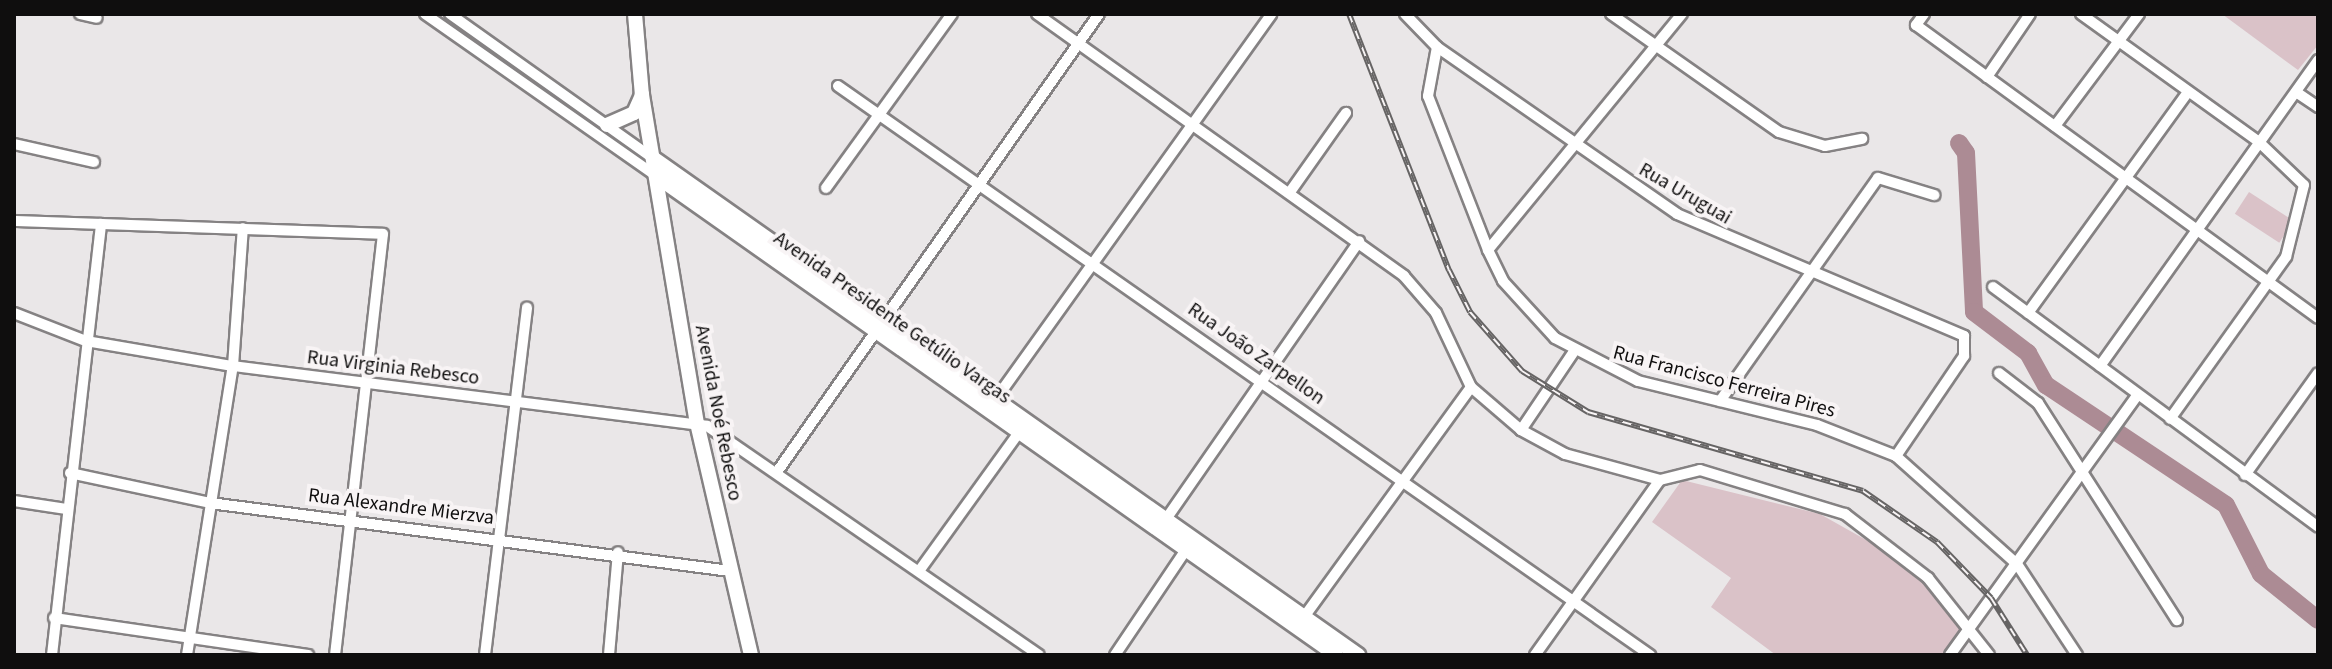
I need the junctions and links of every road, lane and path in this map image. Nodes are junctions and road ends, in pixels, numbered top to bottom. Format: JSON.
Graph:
{"nodes":[{"id":1,"x":80,"y":14,"type":"edge"},
{"id":2,"x":425,"y":14,"type":"edge"},
{"id":3,"x":450,"y":14,"type":"edge"},
{"id":4,"x":635,"y":14,"type":"edge"},
{"id":5,"x":952,"y":14,"type":"edge"},
{"id":6,"x":1037,"y":14,"type":"edge"},
{"id":7,"x":1099,"y":14,"type":"edge"},
{"id":8,"x":1405,"y":14,"type":"edge"},
{"id":9,"x":1611,"y":14,"type":"edge"},
{"id":10,"x":1682,"y":14,"type":"edge"},
{"id":11,"x":1924,"y":14,"type":"edge"},
{"id":12,"x":2030,"y":14,"type":"edge"},
{"id":13,"x":2081,"y":14,"type":"edge"},
{"id":14,"x":2139,"y":14,"type":"edge"},
{"id":15,"x":1266,"y":16,"type":"edge"},
{"id":16,"x":97,"y":18,"type":"dead end"},
{"id":17,"x":488,"y":41,"type":"junction"},
{"id":18,"x":2119,"y":41,"type":"junction"},
{"id":19,"x":1078,"y":44,"type":"junction"},
{"id":20,"x":1655,"y":46,"type":"junction"},
{"id":21,"x":1437,"y":47,"type":"junction"},
{"id":22,"x":480,"y":52,"type":"junction"},
{"id":23,"x":2318,"y":60,"type":"edge"},
{"id":24,"x":1987,"y":77,"type":"junction"},
{"id":25,"x":838,"y":86,"type":"dead end"},
{"id":26,"x":2188,"y":92,"type":"junction"},
{"id":27,"x":2296,"y":92,"type":"junction"},
{"id":28,"x":642,"y":95,"type":"junction"},
{"id":29,"x":2318,"y":107,"type":"edge"},
{"id":30,"x":882,"y":112,"type":"junction"},
{"id":31,"x":1346,"y":113,"type":"dead end"},
{"id":32,"x":607,"y":125,"type":"junction"},
{"id":33,"x":1193,"y":125,"type":"junction"},
{"id":34,"x":2055,"y":126,"type":"junction"},
{"id":35,"x":1862,"y":139,"type":"dead end"},
{"id":36,"x":2259,"y":142,"type":"junction"},
{"id":37,"x":14,"y":144,"type":"edge"},
{"id":38,"x":1572,"y":146,"type":"junction"},
{"id":39,"x":653,"y":158,"type":"junction"},
{"id":40,"x":94,"y":162,"type":"dead end"},
{"id":41,"x":656,"y":176,"type":"junction"},
{"id":42,"x":2127,"y":179,"type":"junction"},
{"id":43,"x":982,"y":183,"type":"junction"},
{"id":44,"x":826,"y":188,"type":"dead end"},
{"id":45,"x":1290,"y":192,"type":"junction"},
{"id":46,"x":1934,"y":195,"type":"dead end"},
{"id":47,"x":14,"y":221,"type":"edge"},
{"id":48,"x":101,"y":224,"type":"junction"},
{"id":49,"x":243,"y":228,"type":"junction"},
{"id":50,"x":2196,"y":232,"type":"junction"},
{"id":51,"x":1359,"y":241,"type":"junction"},
{"id":52,"x":1488,"y":250,"type":"junction"},
{"id":53,"x":1096,"y":263,"type":"junction"},
{"id":54,"x":1809,"y":273,"type":"junction"},
{"id":55,"x":2269,"y":283,"type":"junction"},
{"id":56,"x":1993,"y":287,"type":"dead end"},
{"id":57,"x":527,"y":308,"type":"dead end"},
{"id":58,"x":14,"y":313,"type":"edge"},
{"id":59,"x":2028,"y":313,"type":"junction"},
{"id":60,"x":2318,"y":318,"type":"edge"},
{"id":61,"x":880,"y":327,"type":"junction"},
{"id":62,"x":86,"y":341,"type":"junction"},
{"id":63,"x":1573,"y":353,"type":"junction"},
{"id":64,"x":233,"y":366,"type":"junction"},
{"id":65,"x":2100,"y":366,"type":"junction"},
{"id":66,"x":1999,"y":373,"type":"dead end"},
{"id":67,"x":2318,"y":373,"type":"edge"},
{"id":68,"x":1262,"y":380,"type":"junction"},
{"id":69,"x":369,"y":382,"type":"junction"},
{"id":70,"x":1471,"y":387,"type":"junction"},
{"id":71,"x":2137,"y":396,"type":"junction"},
{"id":72,"x":1720,"y":401,"type":"junction"},
{"id":73,"x":515,"y":402,"type":"junction"},
{"id":74,"x":992,"y":404,"type":"junction"},
{"id":75,"x":2170,"y":419,"type":"junction"},
{"id":76,"x":697,"y":423,"type":"junction"},
{"id":77,"x":1023,"y":426,"type":"junction"},
{"id":78,"x":1521,"y":430,"type":"junction"},
{"id":79,"x":1896,"y":456,"type":"junction"},
{"id":80,"x":777,"y":472,"type":"junction"},
{"id":81,"x":2081,"y":472,"type":"junction"},
{"id":82,"x":70,"y":473,"type":"junction"},
{"id":83,"x":2245,"y":475,"type":"junction"},
{"id":84,"x":1403,"y":479,"type":"junction"},
{"id":85,"x":1660,"y":480,"type":"junction"},
{"id":86,"x":14,"y":501,"type":"edge"},
{"id":87,"x":210,"y":503,"type":"junction"},
{"id":88,"x":66,"y":509,"type":"junction"},
{"id":89,"x":351,"y":520,"type":"junction"},
{"id":90,"x":1162,"y":525,"type":"junction"},
{"id":91,"x":2318,"y":527,"type":"edge"},
{"id":92,"x":498,"y":536,"type":"junction"},
{"id":93,"x":1189,"y":545,"type":"junction"},
{"id":94,"x":618,"y":552,"type":"junction"},
{"id":95,"x":2017,"y":564,"type":"junction"},
{"id":96,"x":730,"y":571,"type":"junction"},
{"id":97,"x":919,"y":571,"type":"junction"},
{"id":98,"x":1574,"y":600,"type":"junction"},
{"id":99,"x":1304,"y":617,"type":"junction"},
{"id":100,"x":54,"y":618,"type":"junction"},
{"id":101,"x":2177,"y":620,"type":"dead end"},
{"id":102,"x":1970,"y":626,"type":"junction"},
{"id":103,"x":188,"y":638,"type":"junction"},
{"id":104,"x":1329,"y":649,"type":"edge"},
{"id":105,"x":52,"y":655,"type":"edge"},
{"id":106,"x":187,"y":655,"type":"edge"},
{"id":107,"x":308,"y":655,"type":"edge"},
{"id":108,"x":335,"y":655,"type":"edge"},
{"id":109,"x":485,"y":655,"type":"edge"},
{"id":110,"x":609,"y":655,"type":"edge"},
{"id":111,"x":751,"y":655,"type":"edge"},
{"id":112,"x":1039,"y":655,"type":"edge"},
{"id":113,"x":1115,"y":655,"type":"edge"},
{"id":114,"x":1358,"y":655,"type":"edge"},
{"id":115,"x":1535,"y":655,"type":"edge"},
{"id":116,"x":1650,"y":655,"type":"edge"},
{"id":117,"x":1950,"y":655,"type":"edge"},
{"id":118,"x":1989,"y":655,"type":"edge"},
{"id":119,"x":2077,"y":655,"type":"edge"}],
"edges":[{"from":1,"to":16,"type":"street"},
{"from":2,"to":22,"type":"street","name":"Avenida Presidente Getúlio Vargas"},
{"from":3,"to":17,"type":"street","name":"Avenida Presidente Getúlio Vargas"},
{"from":4,"to":28,"type":"main road","name":"Avenida Noé Rebesco"},
{"from":5,"to":30,"type":"street"},
{"from":6,"to":19,"type":"street"},
{"from":7,"to":19,"type":"street"},
{"from":8,"to":21,"type":"street","name":"Rua Uruguai"},
{"from":9,"to":20,"type":"street"},
{"from":10,"to":20,"type":"street"},
{"from":11,"to":24,"type":"street"},
{"from":12,"to":24,"type":"street"},
{"from":13,"to":18,"type":"street"},
{"from":14,"to":18,"type":"street"},
{"from":15,"to":33,"type":"street"},
{"from":17,"to":22,"type":"street"},
{"from":17,"to":32,"type":"street","name":"Avenida Presidente Getúlio Vargas"},
{"from":18,"to":26,"type":"street"},
{"from":18,"to":34,"type":"street"},
{"from":19,"to":33,"type":"street"},
{"from":19,"to":43,"type":"street"},
{"from":20,"to":35,"type":"street"},
{"from":20,"to":38,"type":"street"},
{"from":21,"to":38,"type":"street","name":"Rua Uruguai"},
{"from":21,"to":52,"type":"street","name":"Rua Francisco Ferreira Pires"},
{"from":22,"to":41,"type":"street","name":"Avenida Presidente Getúlio Vargas"},
{"from":23,"to":27,"type":"street"},
{"from":24,"to":34,"type":"street"},
{"from":25,"to":30,"type":"street","name":"Rua João Zarpellon"},
{"from":26,"to":36,"type":"street"},
{"from":26,"to":42,"type":"street"},
{"from":27,"to":29,"type":"street"},
{"from":27,"to":36,"type":"street"},
{"from":28,"to":32,"type":"main road"},
{"from":28,"to":39,"type":"main road","name":"Avenida Noé Rebesco"},
{"from":30,"to":43,"type":"street","name":"Rua João Zarpellon"},
{"from":30,"to":44,"type":"street"},
{"from":31,"to":45,"type":"street"},
{"from":32,"to":39,"type":"street","name":"Avenida Presidente Getúlio Vargas"},
{"from":33,"to":45,"type":"street"},
{"from":33,"to":53,"type":"street"},
{"from":34,"to":42,"type":"street"},
{"from":36,"to":50,"type":"street"},
{"from":36,"to":55,"type":"street"},
{"from":37,"to":40,"type":"street"},
{"from":38,"to":52,"type":"street"},
{"from":38,"to":54,"type":"street","name":"Rua Uruguai"},
{"from":39,"to":41,"type":"main road","name":"Avenida Noé Rebesco"},
{"from":39,"to":61,"type":"main road","name":"Avenida Presidente Getúlio Vargas"},
{"from":41,"to":61,"type":"main road","name":"Avenida Presidente Getúlio Vargas"},
{"from":41,"to":76,"type":"main road","name":"Avenida Noé Rebesco"},
{"from":42,"to":50,"type":"street"},
{"from":42,"to":59,"type":"street"},
{"from":43,"to":53,"type":"street","name":"Rua João Zarpellon"},
{"from":43,"to":61,"type":"street"},
{"from":45,"to":51,"type":"street"},
{"from":46,"to":54,"type":"street"},
{"from":47,"to":48,"type":"street"},
{"from":48,"to":49,"type":"street"},
{"from":48,"to":62,"type":"street"},
{"from":49,"to":64,"type":"street"},
{"from":49,"to":69,"type":"street"},
{"from":50,"to":55,"type":"street"},
{"from":50,"to":65,"type":"street"},
{"from":51,"to":68,"type":"street"},
{"from":51,"to":70,"type":"street"},
{"from":52,"to":63,"type":"street","name":"Rua Francisco Ferreira Pires"},
{"from":53,"to":68,"type":"street","name":"Rua João Zarpellon"},
{"from":53,"to":74,"type":"street"},
{"from":54,"to":72,"type":"street"},
{"from":54,"to":79,"type":"street","name":"Rua Uruguai"},
{"from":55,"to":60,"type":"street"},
{"from":55,"to":75,"type":"street"},
{"from":56,"to":59,"type":"street"},
{"from":57,"to":73,"type":"street"},
{"from":58,"to":62,"type":"street","name":"Rua Virginia Rebesco"},
{"from":59,"to":65,"type":"street"},
{"from":61,"to":74,"type":"main road","name":"Avenida Presidente Getúlio Vargas"},
{"from":61,"to":80,"type":"street"},
{"from":62,"to":64,"type":"street","name":"Rua Virginia Rebesco"},
{"from":62,"to":82,"type":"street"},
{"from":63,"to":72,"type":"street","name":"Rua Francisco Ferreira Pires"},
{"from":63,"to":78,"type":"street"},
{"from":64,"to":69,"type":"street","name":"Rua Virginia Rebesco"},
{"from":64,"to":87,"type":"street"},
{"from":65,"to":71,"type":"street"},
{"from":66,"to":81,"type":"street"},
{"from":67,"to":83,"type":"street"},
{"from":68,"to":84,"type":"street","name":"Rua João Zarpellon"},
{"from":68,"to":90,"type":"street"},
{"from":69,"to":73,"type":"street","name":"Rua Virginia Rebesco"},
{"from":69,"to":89,"type":"street"},
{"from":70,"to":78,"type":"street"},
{"from":70,"to":84,"type":"street"},
{"from":71,"to":75,"type":"street"},
{"from":71,"to":81,"type":"street"},
{"from":72,"to":79,"type":"street","name":"Rua Francisco Ferreira Pires"},
{"from":73,"to":76,"type":"street","name":"Rua Virginia Rebesco"},
{"from":73,"to":92,"type":"street"},
{"from":74,"to":77,"type":"main road","name":"Avenida Presidente Getúlio Vargas"},
{"from":75,"to":83,"type":"street"},
{"from":76,"to":80,"type":"street"},
{"from":76,"to":96,"type":"main road","name":"Avenida Noé Rebesco"},
{"from":77,"to":90,"type":"main road","name":"Avenida Presidente Getúlio Vargas"},
{"from":77,"to":97,"type":"street"},
{"from":78,"to":85,"type":"street"},
{"from":79,"to":95,"type":"street","name":"Rua Francisco Ferreira Pires"},
{"from":80,"to":97,"type":"street"},
{"from":81,"to":95,"type":"street"},
{"from":81,"to":101,"type":"street"},
{"from":82,"to":87,"type":"street","name":"Rua Alexandre Mierzva"},
{"from":82,"to":88,"type":"street"},
{"from":83,"to":91,"type":"street"},
{"from":84,"to":98,"type":"street","name":"Rua João Zarpellon"},
{"from":84,"to":99,"type":"street"},
{"from":85,"to":98,"type":"street"},
{"from":85,"to":102,"type":"street"},
{"from":86,"to":88,"type":"street"},
{"from":87,"to":89,"type":"street","name":"Rua Alexandre Mierzva"},
{"from":87,"to":103,"type":"street"},
{"from":88,"to":100,"type":"street"},
{"from":89,"to":92,"type":"street","name":"Rua Alexandre Mierzva"},
{"from":89,"to":108,"type":"street"},
{"from":90,"to":93,"type":"main road","name":"Avenida Presidente Getúlio Vargas"},
{"from":92,"to":94,"type":"street","name":"Rua Alexandre Mierzva"},
{"from":92,"to":109,"type":"street"},
{"from":93,"to":99,"type":"main road","name":"Avenida Presidente Getúlio Vargas"},
{"from":93,"to":104,"type":"main road","name":"Avenida Presidente Getúlio Vargas"},
{"from":93,"to":113,"type":"street"},
{"from":94,"to":96,"type":"street","name":"Rua Alexandre Mierzva"},
{"from":94,"to":110,"type":"street"},
{"from":95,"to":102,"type":"street"},
{"from":95,"to":119,"type":"street","name":"Rua Francisco Ferreira Pires"},
{"from":96,"to":111,"type":"main road","name":"Avenida Noé Rebesco"},
{"from":97,"to":112,"type":"street"},
{"from":98,"to":115,"type":"street"},
{"from":98,"to":116,"type":"street","name":"Rua João Zarpellon"},
{"from":99,"to":104,"type":"main road","name":"Avenida Presidente Getúlio Vargas"},
{"from":100,"to":103,"type":"street"},
{"from":100,"to":105,"type":"street"},
{"from":102,"to":117,"type":"street"},
{"from":102,"to":118,"type":"street"},
{"from":103,"to":106,"type":"street"},
{"from":103,"to":107,"type":"street"},
{"from":104,"to":114,"type":"main road","name":"Avenida Presidente Getúlio Vargas"}]}
